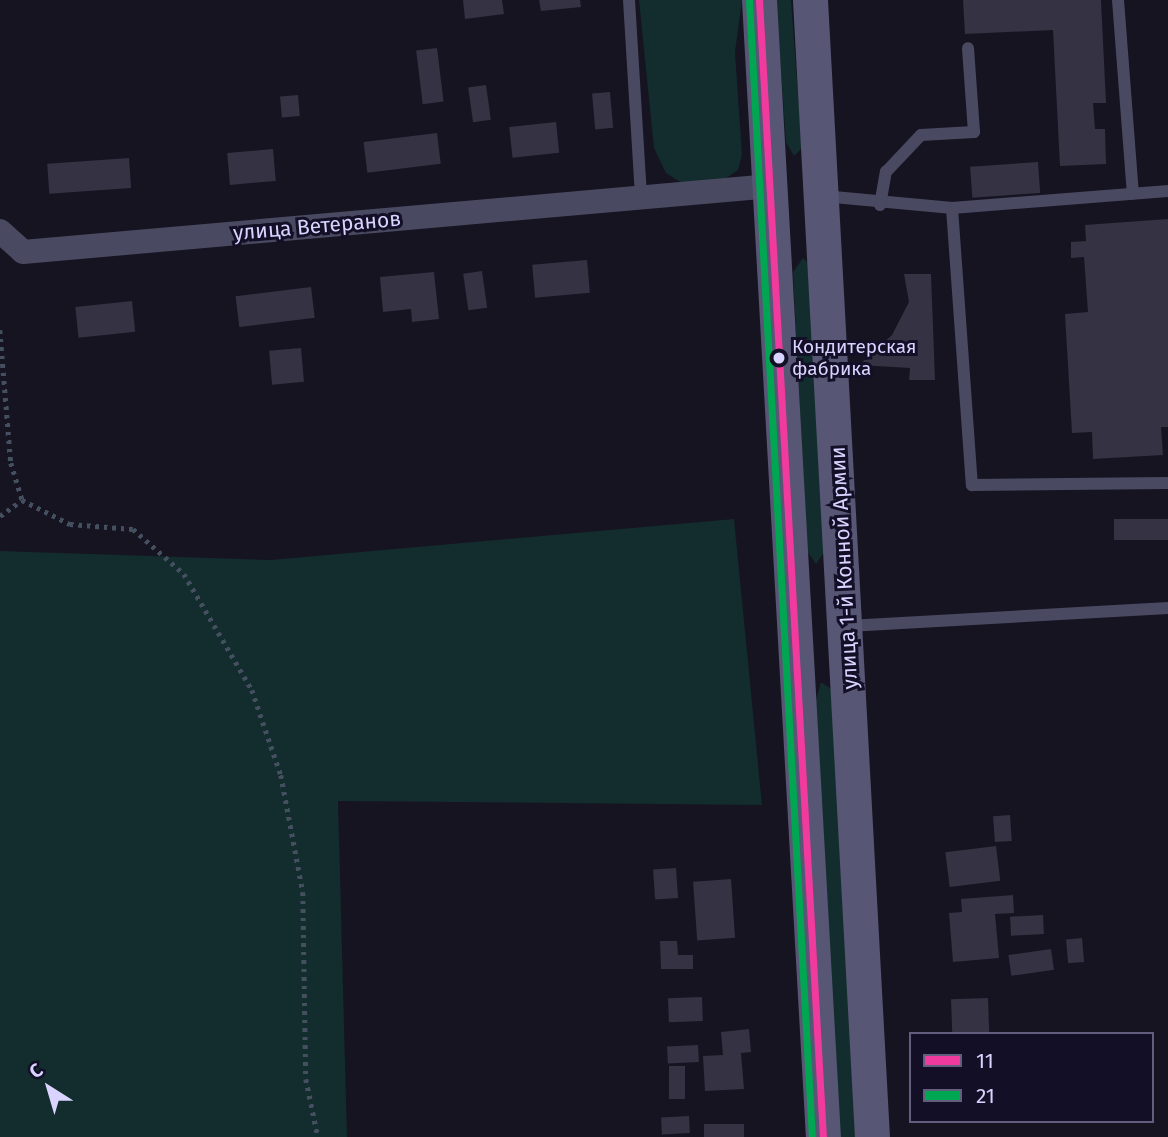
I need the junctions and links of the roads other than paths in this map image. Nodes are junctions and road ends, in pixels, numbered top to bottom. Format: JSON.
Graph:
{"nodes":[{"id":1,"x":629,"y":0,"type":"edge"},
{"id":2,"x":759,"y":0,"type":"edge"},
{"id":3,"x":810,"y":0,"type":"edge"},
{"id":4,"x":1118,"y":0,"type":"edge"},
{"id":5,"x":968,"y":48,"type":"dead end"},
{"id":6,"x":1168,"y":191,"type":"edge"},
{"id":7,"x":771,"y":193,"type":"junction"},
{"id":8,"x":1133,"y":193,"type":"junction"},
{"id":9,"x":822,"y":195,"type":"junction"},
{"id":10,"x":641,"y":197,"type":"junction"},
{"id":11,"x":880,"y":205,"type":"junction"},
{"id":12,"x":952,"y":208,"type":"junction"},
{"id":13,"x":0,"y":232,"type":"edge"},
{"id":14,"x":1168,"y":483,"type":"edge"},
{"id":15,"x":1168,"y":608,"type":"edge"},
{"id":16,"x":794,"y":617,"type":"junction"},
{"id":17,"x":847,"y":619,"type":"junction"},
{"id":18,"x":823,"y":1137,"type":"edge"},
{"id":19,"x":872,"y":1137,"type":"edge"}],
"edges":[{"from":1,"to":10,"type":"lane"},
{"from":2,"to":7,"type":"main road"},
{"from":3,"to":9,"type":"main road","name":"улица 1-й Конной Армии"},
{"from":4,"to":8,"type":"lane"},
{"from":5,"to":11,"type":"lane"},
{"from":6,"to":8,"type":"lane"},
{"from":7,"to":9,"type":"main road"},
{"from":7,"to":10,"type":"street","name":"улица Ветеранов"},
{"from":7,"to":16,"type":"main road"},
{"from":8,"to":12,"type":"lane"},
{"from":9,"to":11,"type":"lane"},
{"from":9,"to":17,"type":"main road","name":"улица 1-й Конной Армии"},
{"from":10,"to":13,"type":"street","name":"улица Ветеранов"},
{"from":11,"to":12,"type":"lane"},
{"from":12,"to":14,"type":"lane"},
{"from":15,"to":17,"type":"lane"},
{"from":16,"to":17,"type":"main road"},
{"from":16,"to":18,"type":"main road"},
{"from":17,"to":19,"type":"main road","name":"улица 1-й Конной Армии"}]}
